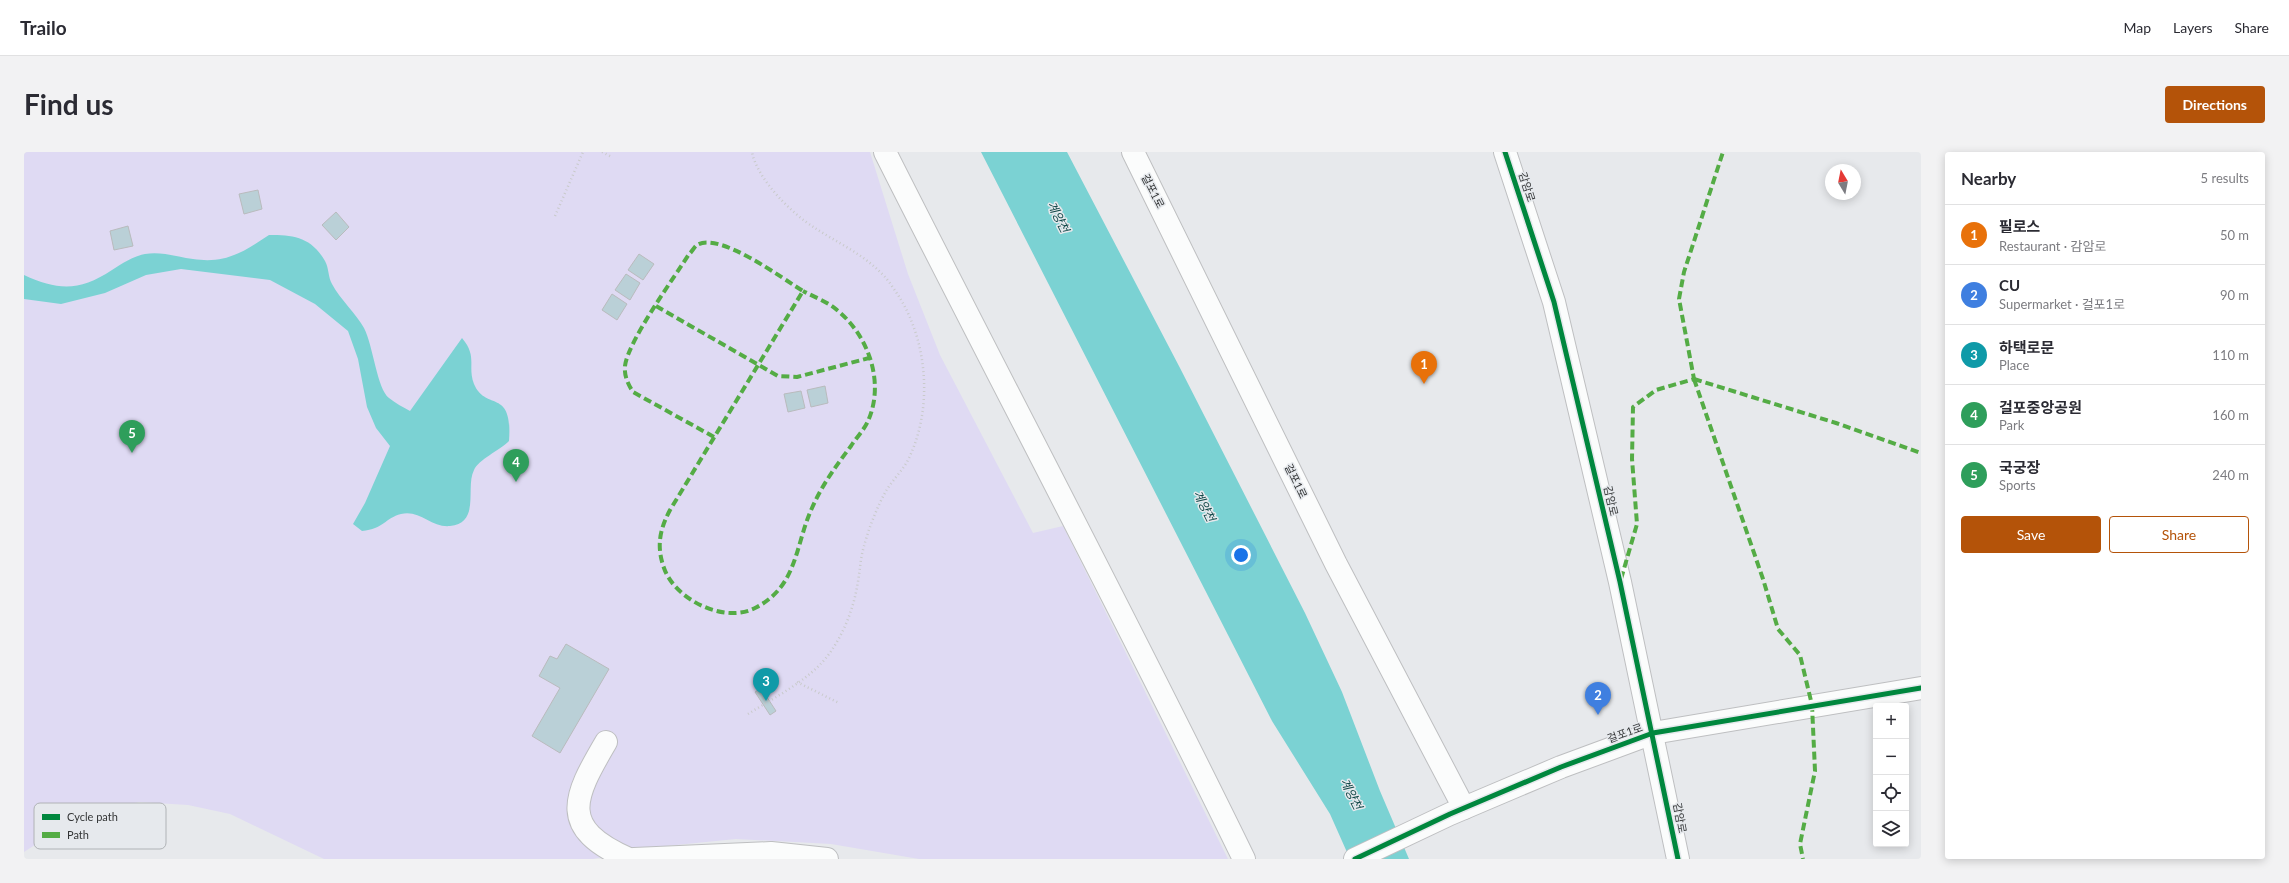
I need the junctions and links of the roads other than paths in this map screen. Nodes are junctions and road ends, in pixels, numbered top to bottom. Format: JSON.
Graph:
{"nodes":[{"id":1,"x":885,"y":152,"type":"edge"},
{"id":2,"x":1133,"y":152,"type":"edge"},
{"id":3,"x":1505,"y":152,"type":"edge"},
{"id":4,"x":1921,"y":688,"type":"edge"},
{"id":5,"x":1653,"y":733,"type":"junction"},
{"id":6,"x":606,"y":742,"type":"dead end"},
{"id":7,"x":1457,"y":811,"type":"junction"},
{"id":8,"x":629,"y":859,"type":"edge"},
{"id":9,"x":634,"y":859,"type":"edge"},
{"id":10,"x":827,"y":859,"type":"edge"},
{"id":11,"x":1244,"y":859,"type":"edge"},
{"id":12,"x":1355,"y":859,"type":"edge"},
{"id":13,"x":1678,"y":859,"type":"edge"}],
"edges":[{"from":1,"to":11,"type":"street"},
{"from":2,"to":7,"type":"street","name":"걸포1로"},
{"from":3,"to":5,"type":"street","name":"감암로"},
{"from":4,"to":5,"type":"street","name":"걸포1로"},
{"from":5,"to":7,"type":"street","name":"걸포1로"},
{"from":5,"to":13,"type":"street","name":"감암로"},
{"from":6,"to":8,"type":"street"},
{"from":7,"to":12,"type":"street","name":"걸포1로"},
{"from":9,"to":10,"type":"street"}]}
